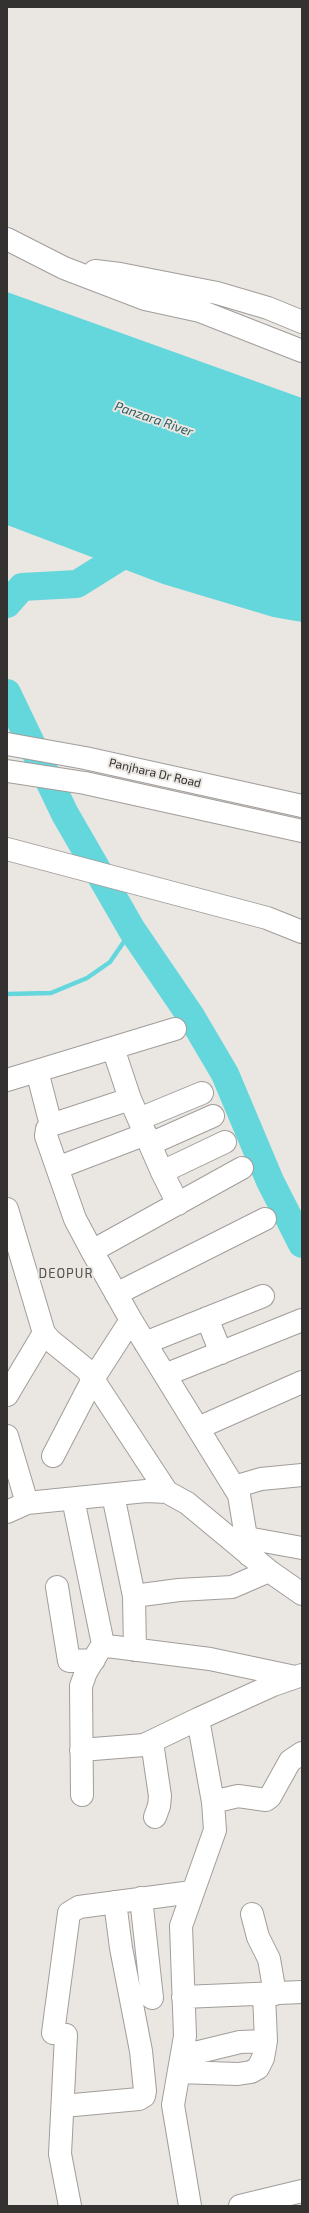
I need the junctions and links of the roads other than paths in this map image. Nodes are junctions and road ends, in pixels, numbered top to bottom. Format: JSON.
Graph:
{"nodes":[{"id":1,"x":7,"y":239,"type":"edge"},
{"id":2,"x":64,"y":268,"type":"junction"},
{"id":3,"x":302,"y":322,"type":"edge"},
{"id":4,"x":302,"y":351,"type":"edge"},
{"id":5,"x":7,"y":744,"type":"edge"},
{"id":6,"x":7,"y":771,"type":"edge"},
{"id":7,"x":302,"y":806,"type":"edge"},
{"id":8,"x":302,"y":831,"type":"edge"},
{"id":9,"x":7,"y":849,"type":"edge"},
{"id":10,"x":302,"y":932,"type":"edge"},
{"id":11,"x":174,"y":1029,"type":"dead end"},
{"id":12,"x":113,"y":1048,"type":"junction"},
{"id":13,"x":37,"y":1071,"type":"junction"},
{"id":14,"x":7,"y":1080,"type":"edge"},
{"id":15,"x":202,"y":1093,"type":"dead end"},
{"id":16,"x":130,"y":1099,"type":"junction"},
{"id":17,"x":213,"y":1116,"type":"dead end"},
{"id":18,"x":51,"y":1125,"type":"junction"},
{"id":19,"x":145,"y":1133,"type":"junction"},
{"id":20,"x":225,"y":1142,"type":"dead end"},
{"id":21,"x":57,"y":1168,"type":"junction"},
{"id":22,"x":242,"y":1168,"type":"dead end"},
{"id":23,"x":162,"y":1172,"type":"junction"},
{"id":24,"x":178,"y":1204,"type":"junction"},
{"id":25,"x":8,"y":1219,"type":"edge"},
{"id":26,"x":265,"y":1219,"type":"dead end"},
{"id":27,"x":92,"y":1251,"type":"junction"},
{"id":28,"x":116,"y":1294,"type":"junction"},
{"id":29,"x":263,"y":1296,"type":"dead end"},
{"id":30,"x":207,"y":1318,"type":"junction"},
{"id":31,"x":131,"y":1320,"type":"junction"},
{"id":32,"x":302,"y":1320,"type":"edge"},
{"id":33,"x":44,"y":1333,"type":"junction"},
{"id":34,"x":145,"y":1343,"type":"junction"},
{"id":35,"x":221,"y":1353,"type":"junction"},
{"id":36,"x":165,"y":1375,"type":"junction"},
{"id":37,"x":93,"y":1379,"type":"junction"},
{"id":38,"x":302,"y":1382,"type":"edge"},
{"id":39,"x":7,"y":1395,"type":"edge"},
{"id":40,"x":198,"y":1428,"type":"junction"},
{"id":41,"x":7,"y":1436,"type":"edge"},
{"id":42,"x":53,"y":1456,"type":"dead end"},
{"id":43,"x":302,"y":1475,"type":"edge"},
{"id":44,"x":234,"y":1487,"type":"junction"},
{"id":45,"x":167,"y":1492,"type":"junction"},
{"id":46,"x":113,"y":1494,"type":"junction"},
{"id":47,"x":74,"y":1499,"type":"junction"},
{"id":48,"x":27,"y":1503,"type":"junction"},
{"id":49,"x":7,"y":1512,"type":"edge"},
{"id":50,"x":248,"y":1546,"type":"junction"},
{"id":51,"x":302,"y":1548,"type":"edge"},
{"id":52,"x":270,"y":1571,"type":"junction"},
{"id":53,"x":57,"y":1587,"type":"dead end"},
{"id":54,"x":302,"y":1594,"type":"edge"},
{"id":55,"x":134,"y":1596,"type":"junction"},
{"id":56,"x":135,"y":1650,"type":"junction"},
{"id":57,"x":98,"y":1652,"type":"junction"},
{"id":58,"x":299,"y":1676,"type":"edge"},
{"id":59,"x":198,"y":1719,"type":"junction"},
{"id":60,"x":152,"y":1742,"type":"junction"},
{"id":61,"x":81,"y":1750,"type":"junction"},
{"id":62,"x":302,"y":1753,"type":"edge"},
{"id":63,"x":82,"y":1794,"type":"dead end"},
{"id":64,"x":213,"y":1802,"type":"junction"},
{"id":65,"x":155,"y":1817,"type":"dead end"},
{"id":66,"x":192,"y":1892,"type":"junction"},
{"id":67,"x":141,"y":1898,"type":"junction"},
{"id":68,"x":115,"y":1902,"type":"junction"},
{"id":69,"x":252,"y":1914,"type":"dead end"},
{"id":70,"x":302,"y":1992,"type":"edge"},
{"id":71,"x":269,"y":1994,"type":"junction"},
{"id":72,"x":183,"y":1997,"type":"junction"},
{"id":73,"x":152,"y":1998,"type":"dead end"},
{"id":74,"x":266,"y":2041,"type":"junction"},
{"id":75,"x":181,"y":2063,"type":"junction"},
{"id":76,"x":74,"y":2105,"type":"dead end"},
{"id":77,"x":302,"y":2191,"type":"edge"},
{"id":78,"x":70,"y":2206,"type":"edge"},
{"id":79,"x":190,"y":2206,"type":"edge"},
{"id":80,"x":240,"y":2206,"type":"edge"}],
"edges":[{"from":1,"to":2,"type":"street"},
{"from":2,"to":3,"type":"street"},
{"from":2,"to":4,"type":"street"},
{"from":5,"to":7,"type":"street","name":"Panjhara Dr Road"},
{"from":6,"to":8,"type":"street","name":"Panjhara Dr Road"},
{"from":9,"to":10,"type":"street"},
{"from":11,"to":12,"type":"street"},
{"from":12,"to":13,"type":"street"},
{"from":12,"to":16,"type":"street"},
{"from":13,"to":14,"type":"street"},
{"from":13,"to":18,"type":"street"},
{"from":15,"to":19,"type":"street"},
{"from":16,"to":18,"type":"street"},
{"from":16,"to":19,"type":"street"},
{"from":17,"to":19,"type":"street"},
{"from":18,"to":21,"type":"street"},
{"from":19,"to":21,"type":"street"},
{"from":19,"to":23,"type":"street"},
{"from":20,"to":23,"type":"street"},
{"from":21,"to":27,"type":"street"},
{"from":22,"to":24,"type":"street"},
{"from":23,"to":24,"type":"street"},
{"from":24,"to":27,"type":"street"},
{"from":25,"to":33,"type":"street"},
{"from":26,"to":28,"type":"street"},
{"from":27,"to":28,"type":"street"},
{"from":28,"to":31,"type":"street"},
{"from":29,"to":30,"type":"street"},
{"from":30,"to":34,"type":"street"},
{"from":30,"to":35,"type":"street"},
{"from":31,"to":34,"type":"street"},
{"from":31,"to":37,"type":"street"},
{"from":32,"to":35,"type":"street"},
{"from":33,"to":37,"type":"street"},
{"from":33,"to":39,"type":"street"},
{"from":34,"to":36,"type":"street"},
{"from":35,"to":36,"type":"street"},
{"from":36,"to":40,"type":"street"},
{"from":37,"to":42,"type":"street"},
{"from":37,"to":45,"type":"street"},
{"from":38,"to":40,"type":"street"},
{"from":40,"to":44,"type":"street"},
{"from":41,"to":48,"type":"street"},
{"from":43,"to":44,"type":"street"},
{"from":44,"to":50,"type":"street"},
{"from":45,"to":46,"type":"street"},
{"from":45,"to":50,"type":"street"},
{"from":46,"to":47,"type":"street"},
{"from":46,"to":55,"type":"street"},
{"from":47,"to":48,"type":"street"},
{"from":47,"to":57,"type":"street"},
{"from":48,"to":49,"type":"street"},
{"from":50,"to":51,"type":"street"},
{"from":50,"to":52,"type":"street"},
{"from":52,"to":54,"type":"street"},
{"from":52,"to":55,"type":"street"},
{"from":53,"to":57,"type":"street"},
{"from":55,"to":56,"type":"street"},
{"from":56,"to":57,"type":"street"},
{"from":56,"to":58,"type":"street"},
{"from":57,"to":61,"type":"street"},
{"from":58,"to":59,"type":"street"},
{"from":59,"to":60,"type":"street"},
{"from":59,"to":64,"type":"street"},
{"from":60,"to":61,"type":"street"},
{"from":60,"to":65,"type":"street"},
{"from":61,"to":63,"type":"street"},
{"from":62,"to":64,"type":"street"},
{"from":64,"to":66,"type":"street"},
{"from":66,"to":67,"type":"street"},
{"from":66,"to":72,"type":"street"},
{"from":67,"to":68,"type":"street"},
{"from":67,"to":73,"type":"street"},
{"from":68,"to":76,"type":"street"},
{"from":68,"to":78,"type":"street"},
{"from":69,"to":71,"type":"street"},
{"from":70,"to":71,"type":"street"},
{"from":71,"to":72,"type":"street"},
{"from":71,"to":74,"type":"street"},
{"from":72,"to":75,"type":"street"},
{"from":74,"to":75,"type":"street"},
{"from":74,"to":75,"type":"street"},
{"from":75,"to":79,"type":"street"},
{"from":77,"to":80,"type":"street"}]}
